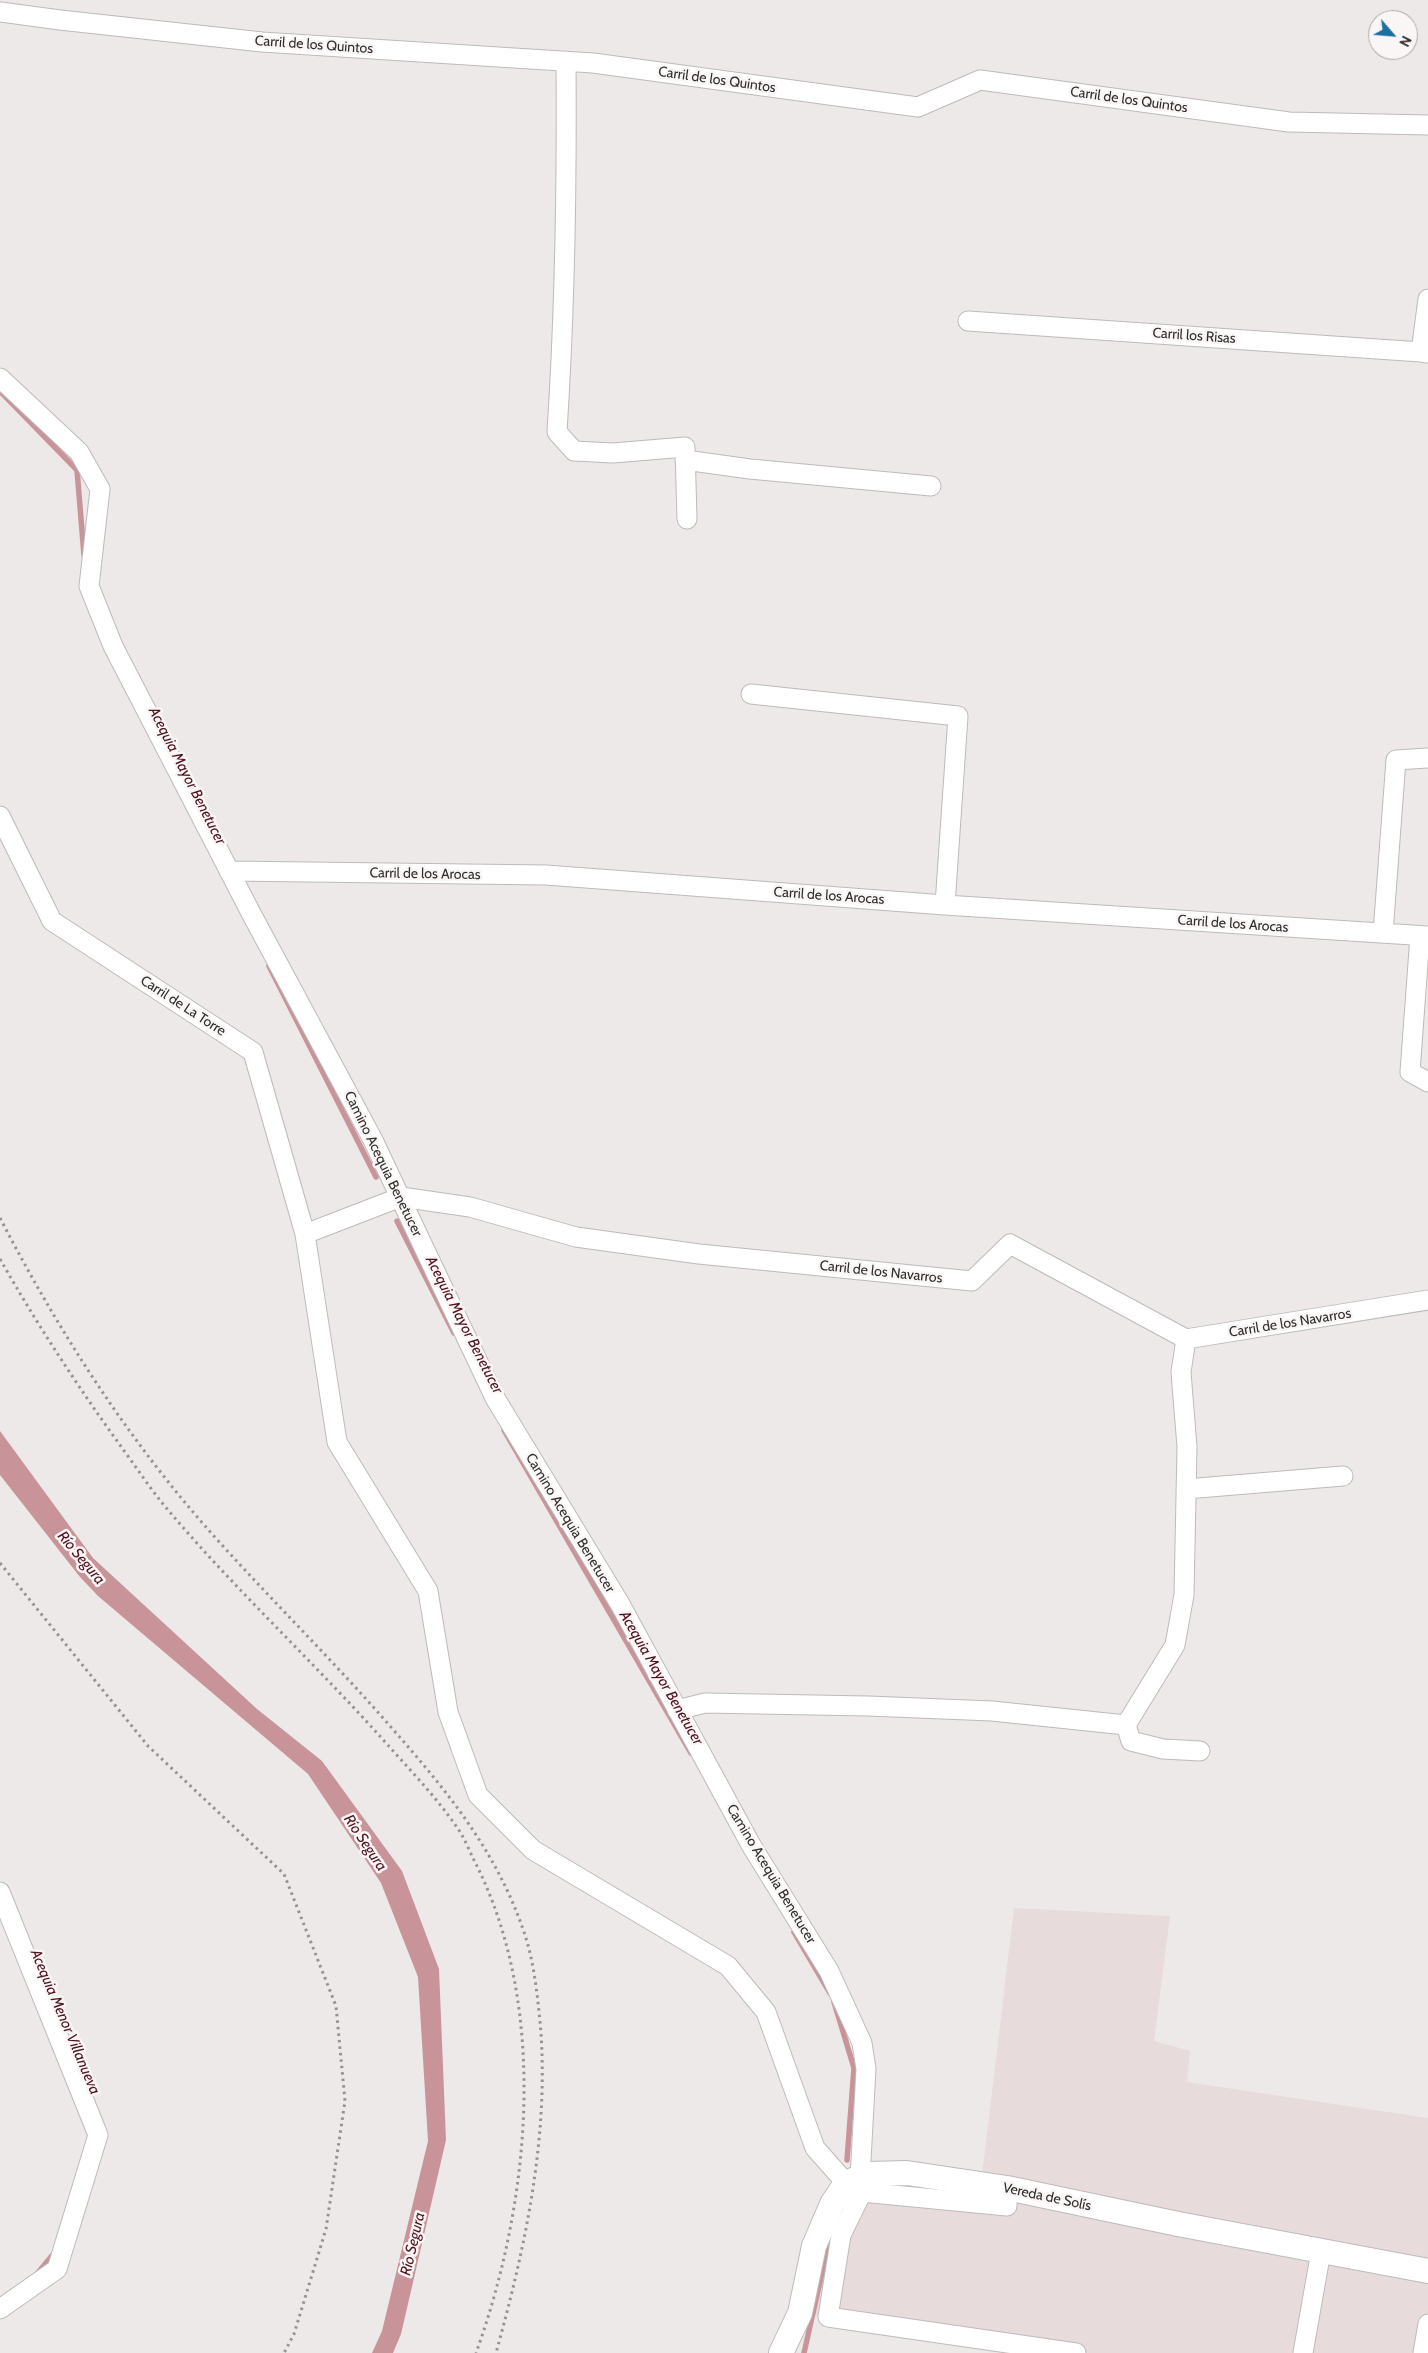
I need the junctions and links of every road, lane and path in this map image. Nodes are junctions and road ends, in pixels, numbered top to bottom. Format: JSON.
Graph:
{"nodes":[{"id":1,"x":0,"y":12,"type":"edge"},
{"id":2,"x":566,"y":61,"type":"junction"},
{"id":3,"x":1428,"y":125,"type":"edge"},
{"id":4,"x":1428,"y":299,"type":"edge"},
{"id":5,"x":968,"y":321,"type":"dead end"},
{"id":6,"x":1424,"y":352,"type":"edge"},
{"id":7,"x":0,"y":378,"type":"edge"},
{"id":8,"x":685,"y":460,"type":"junction"},
{"id":9,"x":931,"y":486,"type":"dead end"},
{"id":10,"x":686,"y":519,"type":"dead end"},
{"id":11,"x":751,"y":694,"type":"dead end"},
{"id":12,"x":1428,"y":758,"type":"edge"},
{"id":13,"x":0,"y":816,"type":"edge"},
{"id":14,"x":229,"y":871,"type":"junction"},
{"id":15,"x":945,"y":905,"type":"junction"},
{"id":16,"x":1383,"y":933,"type":"junction"},
{"id":17,"x":1424,"y":936,"type":"edge"},
{"id":18,"x":1428,"y":1082,"type":"edge"},
{"id":19,"x":401,"y":1197,"type":"junction"},
{"id":20,"x":0,"y":1218,"type":"edge"},
{"id":21,"x":304,"y":1234,"type":"junction"},
{"id":22,"x":0,"y":1259,"type":"edge"},
{"id":23,"x":1428,"y":1300,"type":"edge"},
{"id":24,"x":1186,"y":1339,"type":"junction"},
{"id":25,"x":1344,"y":1476,"type":"dead end"},
{"id":26,"x":1186,"y":1489,"type":"junction"},
{"id":27,"x":0,"y":1563,"type":"edge"},
{"id":28,"x":677,"y":1710,"type":"junction"},
{"id":29,"x":1126,"y":1724,"type":"junction"},
{"id":30,"x":1200,"y":1751,"type":"dead end"},
{"id":31,"x":0,"y":1892,"type":"edge"},
{"id":32,"x":4,"y":1913,"type":"edge"},
{"id":33,"x":853,"y":2180,"type":"junction"},
{"id":34,"x":1007,"y":2188,"type":"junction"},
{"id":35,"x":1321,"y":2251,"type":"junction"},
{"id":36,"x":1428,"y":2271,"type":"edge"},
{"id":37,"x":0,"y":2309,"type":"edge"},
{"id":38,"x":1428,"y":2324,"type":"edge"},
{"id":39,"x":284,"y":2353,"type":"edge"},
{"id":40,"x":476,"y":2353,"type":"edge"},
{"id":41,"x":496,"y":2353,"type":"edge"},
{"id":42,"x":781,"y":2353,"type":"edge"},
{"id":43,"x":1076,"y":2353,"type":"edge"},
{"id":44,"x":1303,"y":2353,"type":"edge"},
{"id":45,"x":1423,"y":2353,"type":"edge"}],
"edges":[{"from":1,"to":2,"type":"street","name":"Carril de los Quintos"},
{"from":2,"to":3,"type":"street","name":"Carril de los Quintos"},
{"from":2,"to":8,"type":"street"},
{"from":4,"to":6,"type":"street"},
{"from":5,"to":6,"type":"street","name":"Carril los Risas"},
{"from":7,"to":14,"type":"street","name":"Camino Acequia Benetucer"},
{"from":8,"to":9,"type":"street"},
{"from":8,"to":10,"type":"street"},
{"from":11,"to":15,"type":"street"},
{"from":12,"to":16,"type":"street"},
{"from":13,"to":21,"type":"street","name":"Carril de La Torre"},
{"from":14,"to":15,"type":"street","name":"Carril de los Arocas"},
{"from":14,"to":19,"type":"street","name":"Camino Acequia Benetucer"},
{"from":15,"to":16,"type":"street","name":"Carril de los Arocas"},
{"from":16,"to":17,"type":"street","name":"Carril de los Arocas"},
{"from":17,"to":18,"type":"street"},
{"from":19,"to":21,"type":"street","name":"Carril de los Navarros"},
{"from":19,"to":24,"type":"street","name":"Carril de los Navarros"},
{"from":19,"to":28,"type":"street","name":"Camino Acequia Benetucer"},
{"from":20,"to":41,"type":"path"},
{"from":21,"to":33,"type":"street","name":"Carril de La Torre"},
{"from":22,"to":40,"type":"path"},
{"from":23,"to":24,"type":"street","name":"Carril de los Navarros"},
{"from":24,"to":26,"type":"street"},
{"from":25,"to":26,"type":"street"},
{"from":26,"to":29,"type":"street"},
{"from":27,"to":39,"type":"path"},
{"from":28,"to":29,"type":"street"},
{"from":28,"to":33,"type":"street","name":"Camino Acequia Benetucer"},
{"from":29,"to":30,"type":"street"},
{"from":31,"to":32,"type":"street"},
{"from":32,"to":37,"type":"street"},
{"from":33,"to":34,"type":"street","name":"Vereda de Solís"},
{"from":33,"to":42,"type":"street"},
{"from":34,"to":35,"type":"street","name":"Vereda de Solís"},
{"from":34,"to":43,"type":"street"},
{"from":35,"to":36,"type":"street","name":"Vereda de Solís"},
{"from":35,"to":44,"type":"street"},
{"from":38,"to":45,"type":"street"}]}
